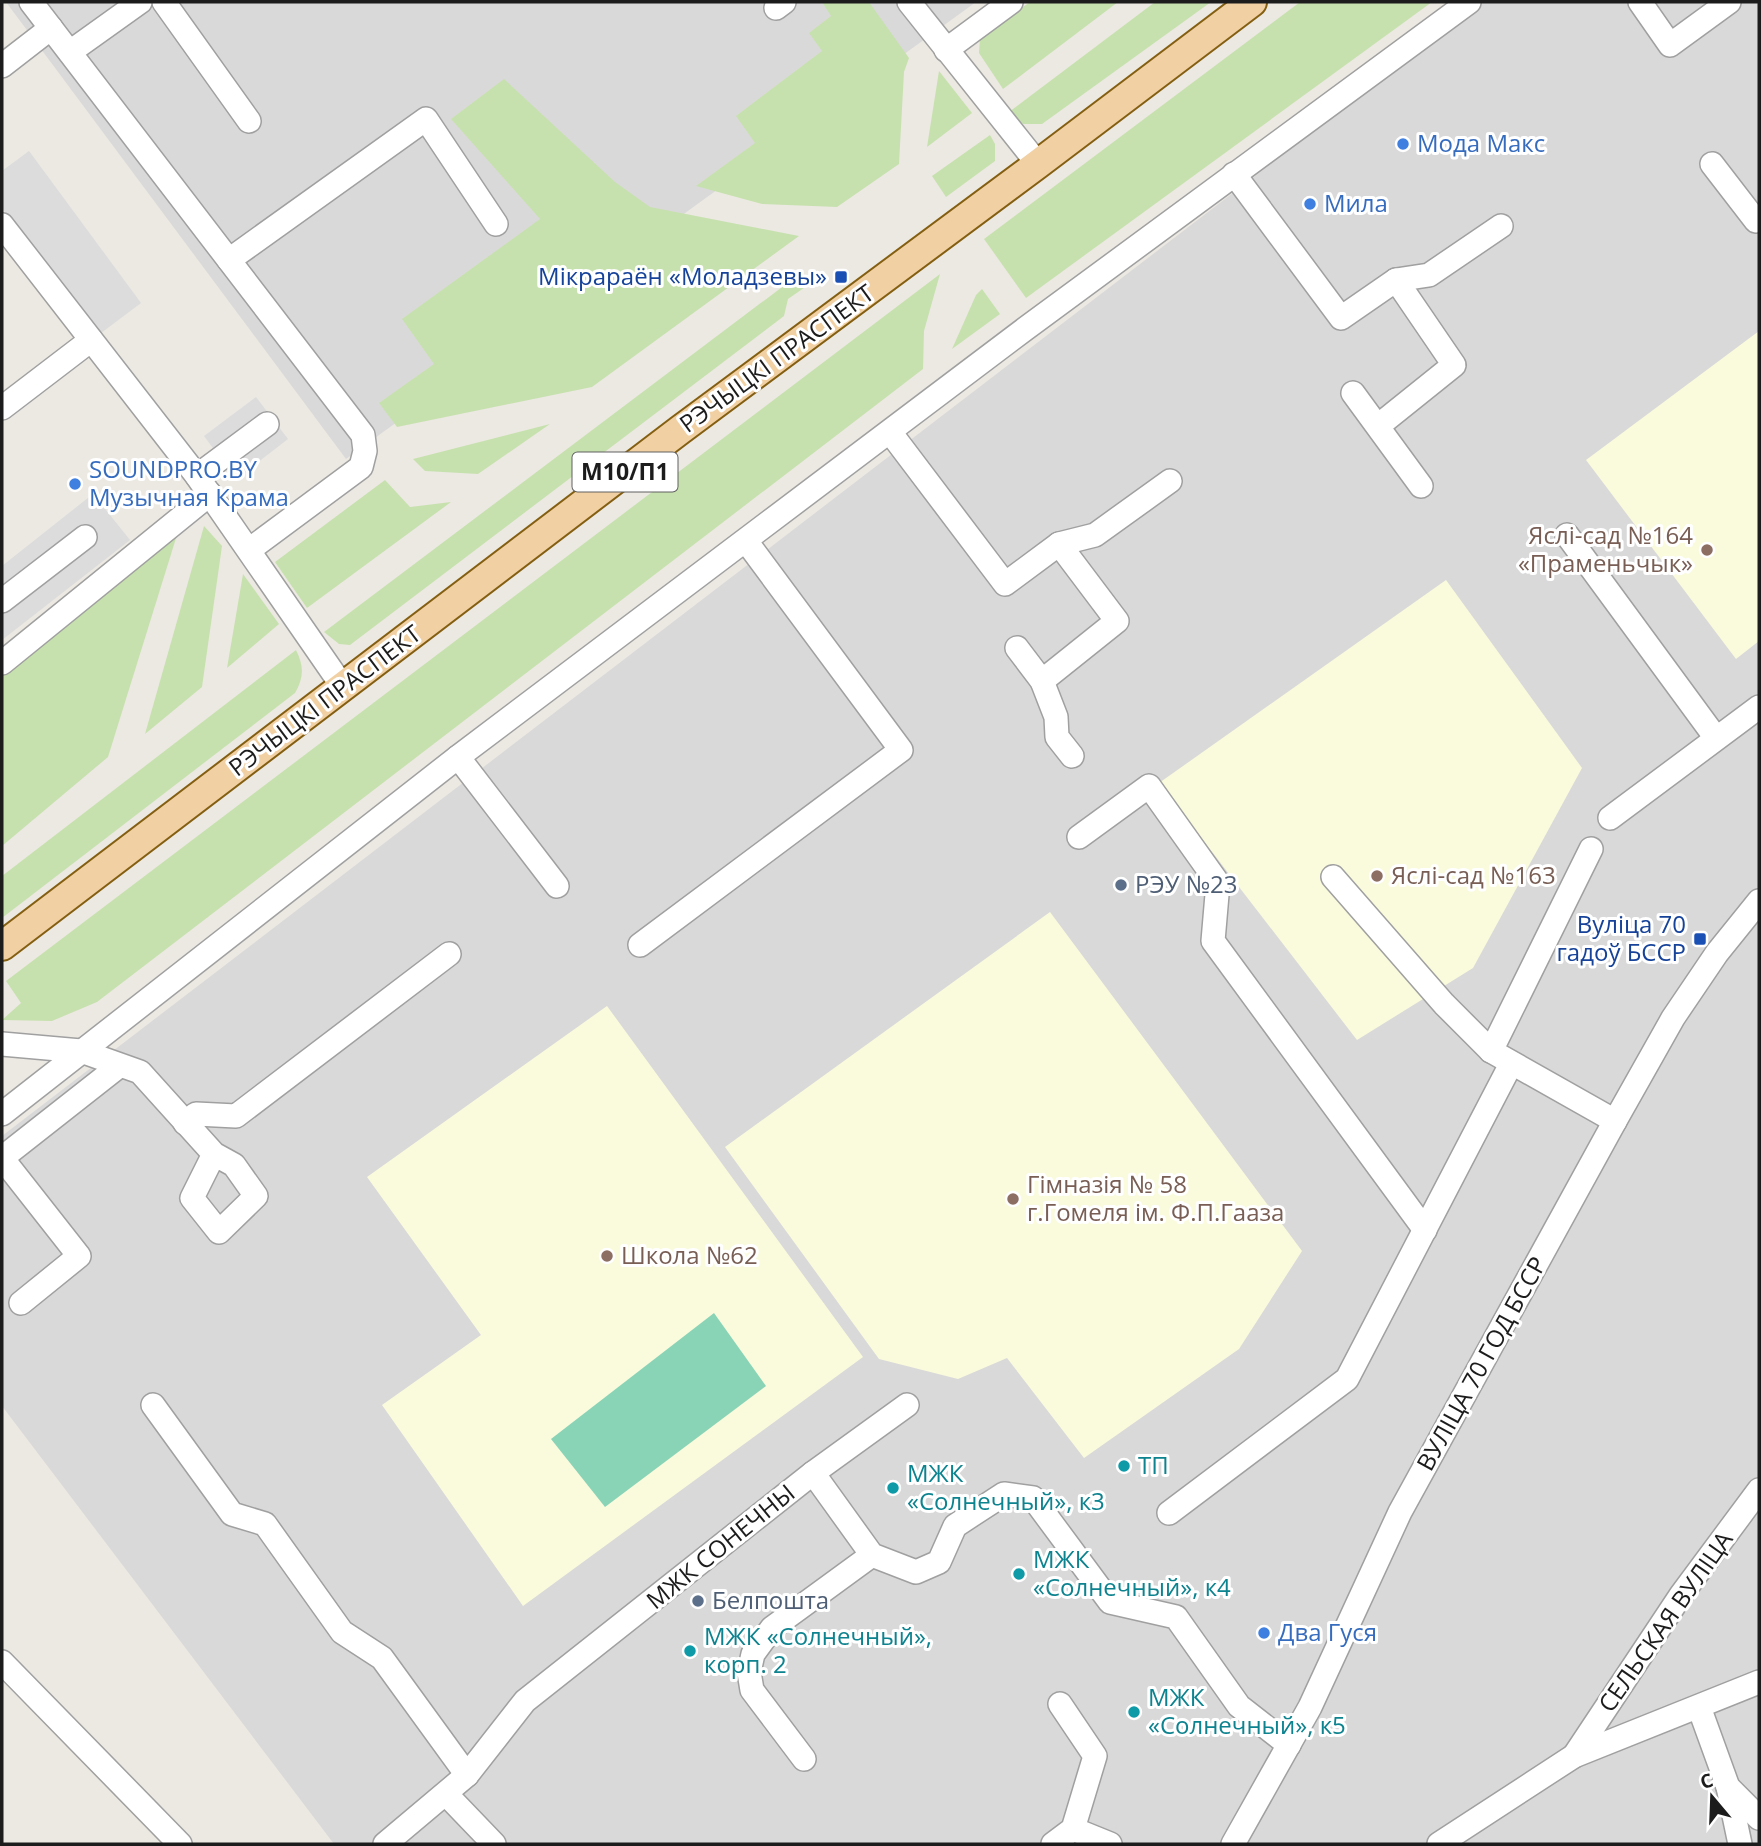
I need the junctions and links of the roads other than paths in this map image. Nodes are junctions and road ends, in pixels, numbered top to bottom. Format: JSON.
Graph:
{"nodes":[{"id":1,"x":31,"y":2,"type":"edge"},
{"id":2,"x":140,"y":2,"type":"edge"},
{"id":3,"x":909,"y":2,"type":"edge"},
{"id":4,"x":1011,"y":2,"type":"edge"},
{"id":5,"x":1252,"y":2,"type":"edge"},
{"id":6,"x":1469,"y":2,"type":"edge"},
{"id":7,"x":1640,"y":2,"type":"edge"},
{"id":8,"x":1729,"y":2,"type":"edge"},
{"id":9,"x":168,"y":3,"type":"edge"},
{"id":10,"x":49,"y":17,"type":"edge"},
{"id":11,"x":946,"y":50,"type":"junction"},
{"id":12,"x":70,"y":52,"type":"junction"},
{"id":13,"x":2,"y":66,"type":"edge"},
{"id":14,"x":249,"y":121,"type":"dead end"},
{"id":15,"x":1038,"y":164,"type":"junction"},
{"id":16,"x":1712,"y":164,"type":"dead end"},
{"id":17,"x":1234,"y":174,"type":"junction"},
{"id":18,"x":1759,"y":219,"type":"edge"},
{"id":19,"x":496,"y":224,"type":"dead end"},
{"id":20,"x":2,"y":225,"type":"edge"},
{"id":21,"x":1501,"y":226,"type":"dead end"},
{"id":22,"x":229,"y":260,"type":"junction"},
{"id":23,"x":1396,"y":280,"type":"junction"},
{"id":24,"x":91,"y":340,"type":"junction"},
{"id":25,"x":1353,"y":393,"type":"dead end"},
{"id":26,"x":2,"y":408,"type":"edge"},
{"id":27,"x":267,"y":424,"type":"dead end"},
{"id":28,"x":1378,"y":426,"type":"junction"},
{"id":29,"x":890,"y":432,"type":"junction"},
{"id":30,"x":1170,"y":481,"type":"dead end"},
{"id":31,"x":203,"y":485,"type":"junction"},
{"id":32,"x":1421,"y":486,"type":"dead end"},
{"id":33,"x":1567,"y":535,"type":"dead end"},
{"id":34,"x":85,"y":537,"type":"dead end"},
{"id":35,"x":746,"y":541,"type":"junction"},
{"id":36,"x":1059,"y":544,"type":"junction"},
{"id":37,"x":249,"y":550,"type":"junction"},
{"id":38,"x":2,"y":601,"type":"edge"},
{"id":39,"x":1017,"y":648,"type":"dead end"},
{"id":40,"x":2,"y":663,"type":"edge"},
{"id":41,"x":1042,"y":681,"type":"junction"},
{"id":42,"x":343,"y":687,"type":"junction"},
{"id":43,"x":1759,"y":707,"type":"edge"},
{"id":44,"x":1716,"y":738,"type":"junction"},
{"id":45,"x":1072,"y":756,"type":"dead end"},
{"id":46,"x":458,"y":757,"type":"junction"},
{"id":47,"x":1610,"y":818,"type":"dead end"},
{"id":48,"x":1079,"y":837,"type":"dead end"},
{"id":49,"x":1591,"y":849,"type":"dead end"},
{"id":50,"x":1333,"y":877,"type":"dead end"},
{"id":51,"x":557,"y":886,"type":"dead end"},
{"id":52,"x":1759,"y":901,"type":"edge"},
{"id":53,"x":640,"y":945,"type":"dead end"},
{"id":54,"x":2,"y":946,"type":"edge"},
{"id":55,"x":449,"y":954,"type":"dead end"},
{"id":56,"x":2,"y":1044,"type":"edge"},
{"id":57,"x":81,"y":1051,"type":"junction"},
{"id":58,"x":1490,"y":1051,"type":"junction"},
{"id":59,"x":1511,"y":1064,"type":"junction"},
{"id":60,"x":119,"y":1066,"type":"junction"},
{"id":61,"x":2,"y":1114,"type":"edge"},
{"id":62,"x":1615,"y":1121,"type":"junction"},
{"id":63,"x":186,"y":1123,"type":"junction"},
{"id":64,"x":214,"y":1154,"type":"dead end"},
{"id":65,"x":1426,"y":1230,"type":"junction"},
{"id":66,"x":21,"y":1303,"type":"dead end"},
{"id":67,"x":153,"y":1405,"type":"dead end"},
{"id":68,"x":907,"y":1405,"type":"dead end"},
{"id":69,"x":813,"y":1474,"type":"junction"},
{"id":70,"x":1759,"y":1490,"type":"edge"},
{"id":71,"x":1169,"y":1513,"type":"dead end"},
{"id":72,"x":872,"y":1555,"type":"junction"},
{"id":73,"x":2,"y":1662,"type":"edge"},
{"id":74,"x":1759,"y":1682,"type":"edge"},
{"id":75,"x":1060,"y":1704,"type":"dead end"},
{"id":76,"x":1699,"y":1707,"type":"junction"},
{"id":77,"x":1289,"y":1745,"type":"junction"},
{"id":78,"x":1574,"y":1756,"type":"junction"},
{"id":79,"x":804,"y":1759,"type":"dead end"},
{"id":80,"x":467,"y":1775,"type":"junction"},
{"id":81,"x":1728,"y":1787,"type":"junction"},
{"id":82,"x":446,"y":1794,"type":"junction"},
{"id":83,"x":1759,"y":1818,"type":"edge"},
{"id":84,"x":1073,"y":1829,"type":"junction"},
{"id":85,"x":180,"y":1844,"type":"edge"},
{"id":86,"x":385,"y":1844,"type":"edge"},
{"id":87,"x":494,"y":1844,"type":"edge"},
{"id":88,"x":1053,"y":1844,"type":"edge"},
{"id":89,"x":1110,"y":1844,"type":"edge"},
{"id":90,"x":1233,"y":1844,"type":"edge"},
{"id":91,"x":1439,"y":1844,"type":"edge"},
{"id":92,"x":1740,"y":1844,"type":"edge"}],
"edges":[{"from":1,"to":10,"type":"street"},
{"from":2,"to":12,"type":"street"},
{"from":3,"to":11,"type":"street"},
{"from":4,"to":11,"type":"street"},
{"from":5,"to":15,"type":"main road","name":"РЭЧЫЦКІ ПРАСПЕКТ","number":"М10/П1"},
{"from":6,"to":17,"type":"street"},
{"from":7,"to":8,"type":"street"},
{"from":9,"to":14,"type":"street"},
{"from":10,"to":12,"type":"street"},
{"from":10,"to":13,"type":"street"},
{"from":11,"to":15,"type":"street"},
{"from":12,"to":22,"type":"street"},
{"from":15,"to":42,"type":"main road","name":"РЭЧЫЦКІ ПРАСПЕКТ","number":"М10/П1"},
{"from":16,"to":18,"type":"street"},
{"from":17,"to":23,"type":"street"},
{"from":17,"to":29,"type":"street"},
{"from":19,"to":22,"type":"street"},
{"from":20,"to":24,"type":"street"},
{"from":21,"to":23,"type":"street"},
{"from":22,"to":37,"type":"street"},
{"from":23,"to":28,"type":"street"},
{"from":24,"to":26,"type":"street"},
{"from":24,"to":31,"type":"street"},
{"from":25,"to":28,"type":"street"},
{"from":27,"to":31,"type":"street"},
{"from":28,"to":32,"type":"street"},
{"from":29,"to":35,"type":"street"},
{"from":29,"to":36,"type":"street"},
{"from":30,"to":36,"type":"street"},
{"from":31,"to":37,"type":"street"},
{"from":31,"to":40,"type":"street"},
{"from":33,"to":44,"type":"street"},
{"from":34,"to":38,"type":"street"},
{"from":35,"to":46,"type":"street"},
{"from":35,"to":53,"type":"street"},
{"from":36,"to":41,"type":"street"},
{"from":37,"to":42,"type":"street"},
{"from":39,"to":41,"type":"street"},
{"from":41,"to":45,"type":"street"},
{"from":42,"to":54,"type":"main road","name":"РЭЧЫЦКІ ПРАСПЕКТ","number":"М10/П1"},
{"from":43,"to":44,"type":"street"},
{"from":44,"to":47,"type":"street"},
{"from":46,"to":51,"type":"street"},
{"from":46,"to":57,"type":"street"},
{"from":48,"to":65,"type":"street"},
{"from":49,"to":58,"type":"street"},
{"from":50,"to":58,"type":"street"},
{"from":52,"to":62,"type":"street","name":"ВУЛІЦА 70 ГОД БССР"},
{"from":55,"to":63,"type":"street"},
{"from":56,"to":57,"type":"street"},
{"from":57,"to":60,"type":"street"},
{"from":57,"to":61,"type":"street"},
{"from":58,"to":59,"type":"street"},
{"from":59,"to":62,"type":"street"},
{"from":59,"to":65,"type":"street"},
{"from":60,"to":63,"type":"street"},
{"from":60,"to":66,"type":"street"},
{"from":62,"to":77,"type":"street","name":"ВУЛІЦА 70 ГОД БССР"},
{"from":63,"to":64,"type":"street"},
{"from":65,"to":71,"type":"street"},
{"from":67,"to":80,"type":"street"},
{"from":68,"to":69,"type":"street"},
{"from":69,"to":72,"type":"street","name":"МЖК СОНЕЧНЫ"},
{"from":69,"to":80,"type":"street","name":"МЖК СОНЕЧНЫ"},
{"from":70,"to":78,"type":"street","name":"СЕЛЬСКАЯ ВУЛІЦА"},
{"from":72,"to":77,"type":"street"},
{"from":72,"to":79,"type":"street"},
{"from":73,"to":85,"type":"street"},
{"from":74,"to":76,"type":"street"},
{"from":75,"to":84,"type":"street"},
{"from":76,"to":78,"type":"street"},
{"from":76,"to":81,"type":"street"},
{"from":77,"to":90,"type":"street","name":"ВУЛІЦА 70 ГОД БССР"},
{"from":78,"to":91,"type":"street"},
{"from":80,"to":82,"type":"street","name":"МЖК СОНЕЧНЫ"},
{"from":81,"to":83,"type":"street"},
{"from":81,"to":92,"type":"street"},
{"from":82,"to":86,"type":"street","name":"МЖК СОНЕЧНЫ"},
{"from":82,"to":87,"type":"street"},
{"from":84,"to":88,"type":"street"},
{"from":84,"to":89,"type":"street"}]}
